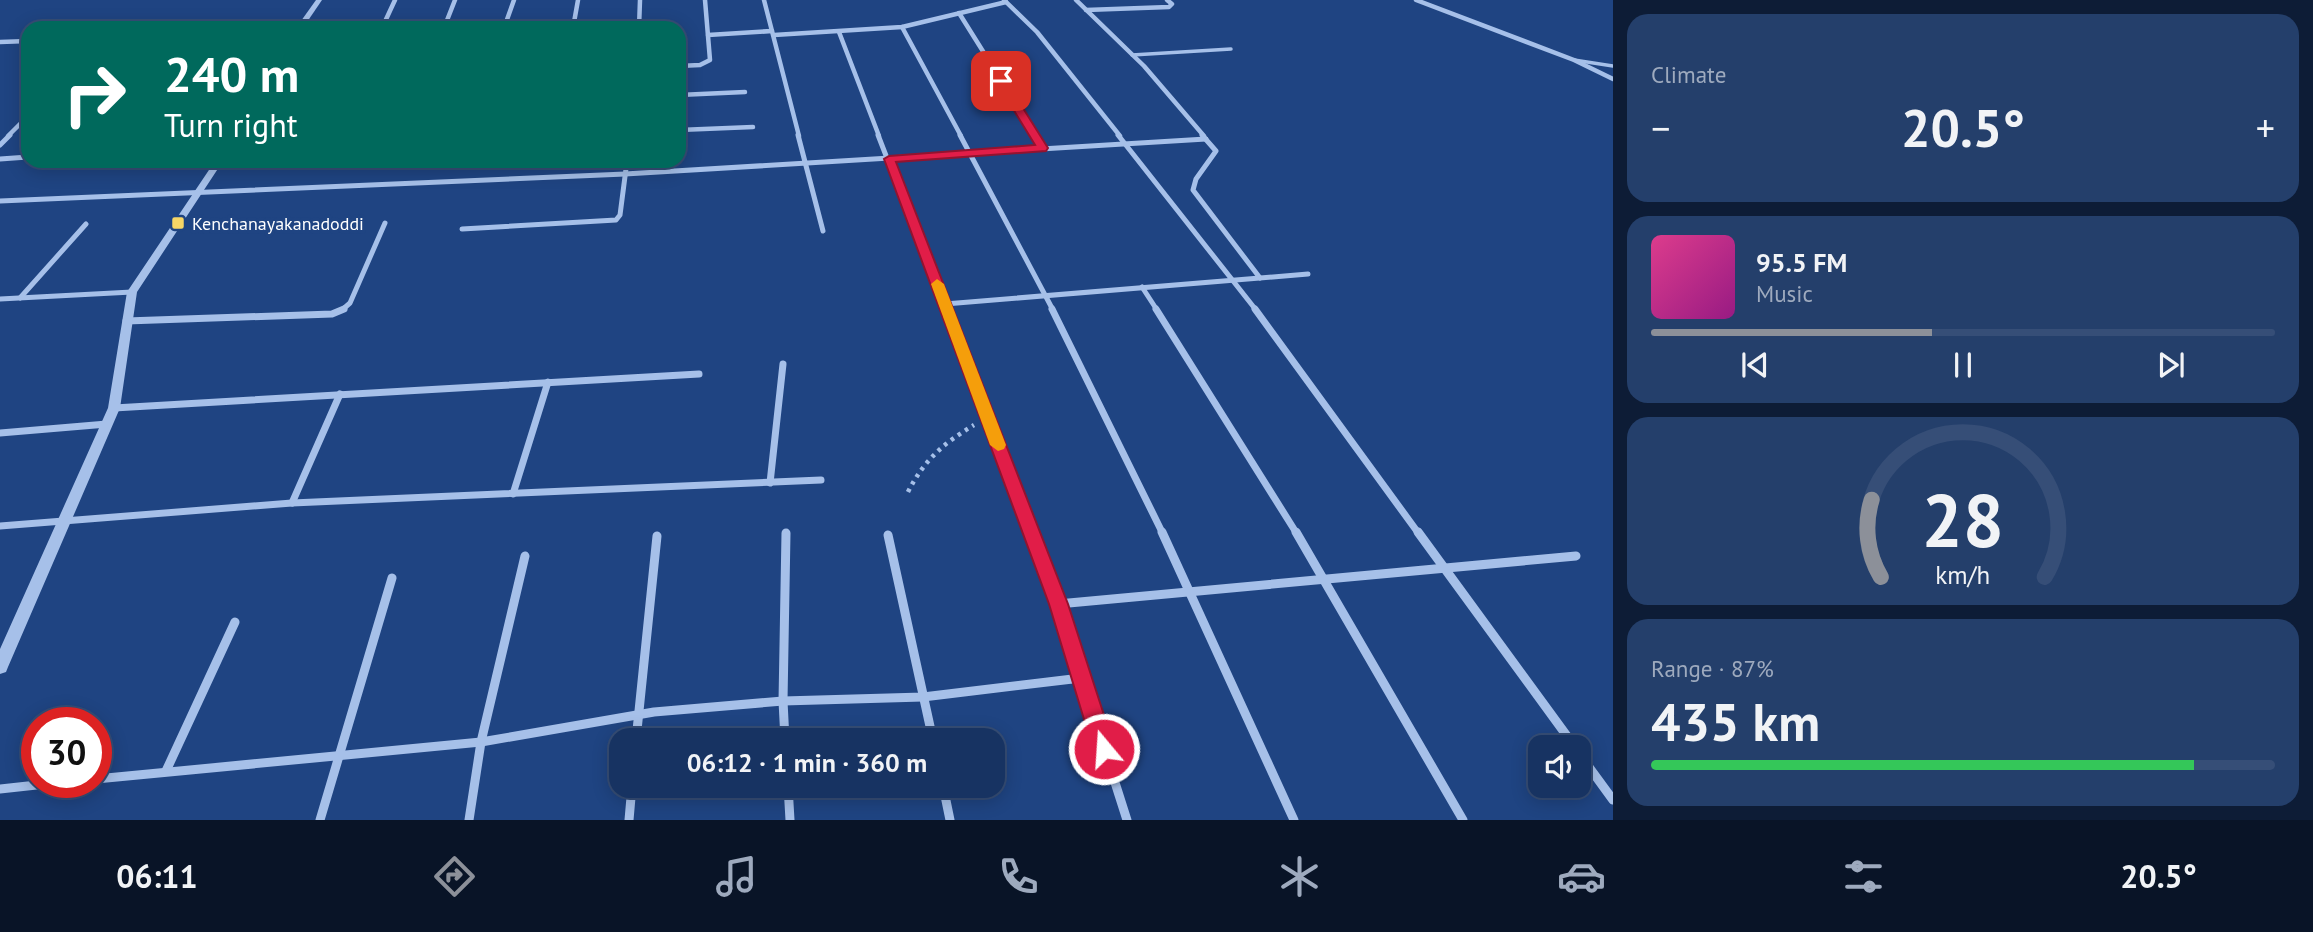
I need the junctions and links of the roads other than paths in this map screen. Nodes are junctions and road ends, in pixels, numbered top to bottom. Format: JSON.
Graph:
{"nodes":[{"id":1,"x":319,"y":0,"type":"edge"},
{"id":2,"x":395,"y":0,"type":"edge"},
{"id":3,"x":455,"y":0,"type":"edge"},
{"id":4,"x":514,"y":0,"type":"edge"},
{"id":5,"x":578,"y":0,"type":"edge"},
{"id":6,"x":640,"y":0,"type":"edge"},
{"id":7,"x":705,"y":0,"type":"edge"},
{"id":8,"x":764,"y":0,"type":"edge"},
{"id":9,"x":1076,"y":0,"type":"edge"},
{"id":10,"x":1167,"y":0,"type":"edge"},
{"id":11,"x":1416,"y":0,"type":"edge"},
{"id":12,"x":1005,"y":1,"type":"edge"},
{"id":13,"x":1086,"y":10,"type":"junction"},
{"id":14,"x":959,"y":13,"type":"junction"},
{"id":15,"x":304,"y":21,"type":"edge"},
{"id":16,"x":385,"y":21,"type":"edge"},
{"id":17,"x":447,"y":21,"type":"edge"},
{"id":18,"x":506,"y":21,"type":"edge"},
{"id":19,"x":574,"y":21,"type":"edge"},
{"id":20,"x":639,"y":21,"type":"edge"},
{"id":21,"x":902,"y":27,"type":"junction"},
{"id":22,"x":839,"y":32,"type":"junction"},
{"id":23,"x":773,"y":33,"type":"junction"},
{"id":24,"x":708,"y":35,"type":"junction"},
{"id":25,"x":21,"y":41,"type":"edge"},
{"id":26,"x":0,"y":42,"type":"edge"},
{"id":27,"x":1231,"y":49,"type":"dead end"},
{"id":28,"x":1132,"y":55,"type":"junction"},
{"id":29,"x":1574,"y":60,"type":"junction"},
{"id":30,"x":686,"y":66,"type":"edge"},
{"id":31,"x":1613,"y":66,"type":"edge"},
{"id":32,"x":1613,"y":79,"type":"edge"},
{"id":33,"x":745,"y":92,"type":"dead end"},
{"id":34,"x":686,"y":94,"type":"edge"},
{"id":35,"x":21,"y":123,"type":"edge"},
{"id":36,"x":753,"y":127,"type":"dead end"},
{"id":37,"x":686,"y":130,"type":"edge"},
{"id":38,"x":1206,"y":139,"type":"junction"},
{"id":39,"x":1126,"y":143,"type":"junction"},
{"id":40,"x":0,"y":145,"type":"edge"},
{"id":41,"x":1042,"y":148,"type":"junction"},
{"id":42,"x":970,"y":153,"type":"junction"},
{"id":43,"x":21,"y":158,"type":"edge"},
{"id":44,"x":0,"y":159,"type":"edge"},
{"id":45,"x":889,"y":159,"type":"junction"},
{"id":46,"x":808,"y":164,"type":"junction"},
{"id":47,"x":214,"y":168,"type":"edge"},
{"id":48,"x":626,"y":168,"type":"edge"},
{"id":49,"x":625,"y":174,"type":"junction"},
{"id":50,"x":198,"y":193,"type":"junction"},
{"id":51,"x":0,"y":201,"type":"edge"},
{"id":52,"x":385,"y":223,"type":"dead end"},
{"id":53,"x":86,"y":224,"type":"dead end"},
{"id":54,"x":462,"y":229,"type":"dead end"},
{"id":55,"x":824,"y":231,"type":"dead end"},
{"id":56,"x":1308,"y":274,"type":"dead end"},
{"id":57,"x":1260,"y":278,"type":"junction"},
{"id":58,"x":1234,"y":281,"type":"junction"},
{"id":59,"x":1142,"y":287,"type":"junction"},
{"id":60,"x":132,"y":292,"type":"junction"},
{"id":61,"x":1046,"y":296,"type":"junction"},
{"id":62,"x":20,"y":298,"type":"junction"},
{"id":63,"x":0,"y":299,"type":"edge"},
{"id":64,"x":945,"y":303,"type":"junction"},
{"id":65,"x":125,"y":321,"type":"junction"},
{"id":66,"x":783,"y":364,"type":"dead end"},
{"id":67,"x":699,"y":374,"type":"dead end"},
{"id":68,"x":548,"y":382,"type":"junction"},
{"id":69,"x":340,"y":394,"type":"junction"},
{"id":70,"x":114,"y":408,"type":"junction"},
{"id":71,"x":107,"y":424,"type":"junction"},
{"id":72,"x":0,"y":433,"type":"edge"},
{"id":73,"x":821,"y":480,"type":"dead end"},
{"id":74,"x":770,"y":483,"type":"junction"},
{"id":75,"x":513,"y":494,"type":"junction"},
{"id":76,"x":292,"y":503,"type":"junction"},
{"id":77,"x":64,"y":521,"type":"junction"},
{"id":78,"x":0,"y":526,"type":"edge"},
{"id":79,"x":786,"y":533,"type":"dead end"},
{"id":80,"x":888,"y":535,"type":"dead end"},
{"id":81,"x":657,"y":536,"type":"dead end"},
{"id":82,"x":525,"y":556,"type":"dead end"},
{"id":83,"x":1576,"y":556,"type":"dead end"},
{"id":84,"x":1446,"y":566,"type":"junction"},
{"id":85,"x":392,"y":578,"type":"dead end"},
{"id":86,"x":1326,"y":580,"type":"junction"},
{"id":87,"x":1192,"y":592,"type":"junction"},
{"id":88,"x":1058,"y":604,"type":"junction"},
{"id":89,"x":235,"y":622,"type":"dead end"},
{"id":90,"x":0,"y":667,"type":"edge"},
{"id":91,"x":1081,"y":678,"type":"junction"},
{"id":92,"x":923,"y":698,"type":"junction"},
{"id":93,"x":783,"y":701,"type":"junction"},
{"id":94,"x":638,"y":715,"type":"junction"},
{"id":95,"x":637,"y":728,"type":"edge"},
{"id":96,"x":784,"y":728,"type":"edge"},
{"id":97,"x":930,"y":728,"type":"edge"},
{"id":98,"x":1566,"y":735,"type":"edge"},
{"id":99,"x":481,"y":742,"type":"junction"},
{"id":100,"x":337,"y":757,"type":"junction"},
{"id":101,"x":1591,"y":770,"type":"edge"},
{"id":102,"x":166,"y":771,"type":"junction"},
{"id":103,"x":112,"y":777,"type":"edge"},
{"id":104,"x":21,"y":787,"type":"edge"},
{"id":105,"x":0,"y":789,"type":"edge"},
{"id":106,"x":631,"y":798,"type":"edge"},
{"id":107,"x":789,"y":798,"type":"edge"},
{"id":108,"x":945,"y":798,"type":"edge"},
{"id":109,"x":1613,"y":800,"type":"edge"},
{"id":110,"x":320,"y":820,"type":"edge"},
{"id":111,"x":469,"y":820,"type":"edge"},
{"id":112,"x":629,"y":820,"type":"edge"},
{"id":113,"x":790,"y":820,"type":"edge"},
{"id":114,"x":950,"y":820,"type":"edge"},
{"id":115,"x":1127,"y":820,"type":"edge"},
{"id":116,"x":1294,"y":820,"type":"edge"},
{"id":117,"x":1463,"y":820,"type":"edge"}],
"edges":[{"from":1,"to":15,"type":"street"},
{"from":2,"to":16,"type":"street"},
{"from":3,"to":17,"type":"street"},
{"from":4,"to":18,"type":"street"},
{"from":5,"to":19,"type":"street"},
{"from":6,"to":20,"type":"street"},
{"from":7,"to":24,"type":"street"},
{"from":8,"to":23,"type":"street"},
{"from":9,"to":13,"type":"street"},
{"from":10,"to":13,"type":"street"},
{"from":11,"to":29,"type":"street"},
{"from":12,"to":14,"type":"street"},
{"from":12,"to":39,"type":"street"},
{"from":13,"to":28,"type":"street"},
{"from":14,"to":21,"type":"street"},
{"from":14,"to":41,"type":"street"},
{"from":21,"to":22,"type":"street"},
{"from":21,"to":42,"type":"street"},
{"from":22,"to":23,"type":"street"},
{"from":22,"to":45,"type":"street"},
{"from":23,"to":24,"type":"street"},
{"from":23,"to":46,"type":"street"},
{"from":24,"to":30,"type":"street"},
{"from":25,"to":26,"type":"street"},
{"from":27,"to":28,"type":"lane"},
{"from":28,"to":38,"type":"street"},
{"from":29,"to":31,"type":"lane"},
{"from":29,"to":32,"type":"street"},
{"from":33,"to":34,"type":"street"},
{"from":35,"to":40,"type":"street"},
{"from":36,"to":37,"type":"street"},
{"from":38,"to":39,"type":"street"},
{"from":38,"to":57,"type":"street"},
{"from":39,"to":41,"type":"street"},
{"from":39,"to":58,"type":"street"},
{"from":41,"to":42,"type":"street"},
{"from":42,"to":45,"type":"street"},
{"from":42,"to":61,"type":"street"},
{"from":43,"to":44,"type":"street"},
{"from":45,"to":46,"type":"street"},
{"from":45,"to":64,"type":"street"},
{"from":46,"to":49,"type":"street"},
{"from":46,"to":55,"type":"street"},
{"from":47,"to":50,"type":"street"},
{"from":48,"to":49,"type":"street"},
{"from":49,"to":50,"type":"street"},
{"from":49,"to":54,"type":"street"},
{"from":50,"to":51,"type":"street"},
{"from":50,"to":60,"type":"street"},
{"from":52,"to":65,"type":"street"},
{"from":53,"to":62,"type":"street"},
{"from":56,"to":57,"type":"street"},
{"from":57,"to":58,"type":"street"},
{"from":58,"to":59,"type":"street"},
{"from":58,"to":84,"type":"street"},
{"from":59,"to":61,"type":"street"},
{"from":59,"to":86,"type":"street"},
{"from":60,"to":62,"type":"street"},
{"from":60,"to":65,"type":"street"},
{"from":61,"to":64,"type":"street"},
{"from":61,"to":87,"type":"street"},
{"from":62,"to":63,"type":"street"},
{"from":64,"to":88,"type":"street"},
{"from":65,"to":70,"type":"street"},
{"from":66,"to":74,"type":"street"},
{"from":67,"to":68,"type":"street"},
{"from":68,"to":69,"type":"street"},
{"from":68,"to":75,"type":"street"},
{"from":69,"to":70,"type":"street"},
{"from":69,"to":76,"type":"street"},
{"from":70,"to":71,"type":"street"},
{"from":71,"to":72,"type":"street"},
{"from":71,"to":77,"type":"street"},
{"from":73,"to":74,"type":"street"},
{"from":74,"to":75,"type":"street"},
{"from":75,"to":76,"type":"street"},
{"from":76,"to":77,"type":"street"},
{"from":77,"to":78,"type":"street"},
{"from":77,"to":90,"type":"street"},
{"from":79,"to":93,"type":"street"},
{"from":80,"to":92,"type":"street"},
{"from":81,"to":94,"type":"street"},
{"from":82,"to":99,"type":"street"},
{"from":83,"to":84,"type":"street"},
{"from":84,"to":86,"type":"street"},
{"from":84,"to":98,"type":"street"},
{"from":85,"to":100,"type":"street"},
{"from":86,"to":87,"type":"street"},
{"from":86,"to":117,"type":"street"},
{"from":87,"to":88,"type":"street"},
{"from":87,"to":116,"type":"street"},
{"from":88,"to":91,"type":"street"},
{"from":89,"to":102,"type":"street"},
{"from":91,"to":92,"type":"street"},
{"from":91,"to":115,"type":"street"},
{"from":92,"to":93,"type":"street"},
{"from":92,"to":97,"type":"street"},
{"from":93,"to":94,"type":"street"},
{"from":93,"to":96,"type":"street"},
{"from":94,"to":95,"type":"street"},
{"from":94,"to":99,"type":"street"},
{"from":99,"to":100,"type":"street"},
{"from":99,"to":111,"type":"street"},
{"from":100,"to":102,"type":"street"},
{"from":100,"to":110,"type":"street"},
{"from":101,"to":109,"type":"street"},
{"from":102,"to":103,"type":"street"},
{"from":104,"to":105,"type":"street"},
{"from":106,"to":112,"type":"street"},
{"from":107,"to":113,"type":"street"},
{"from":108,"to":114,"type":"street"}]}
